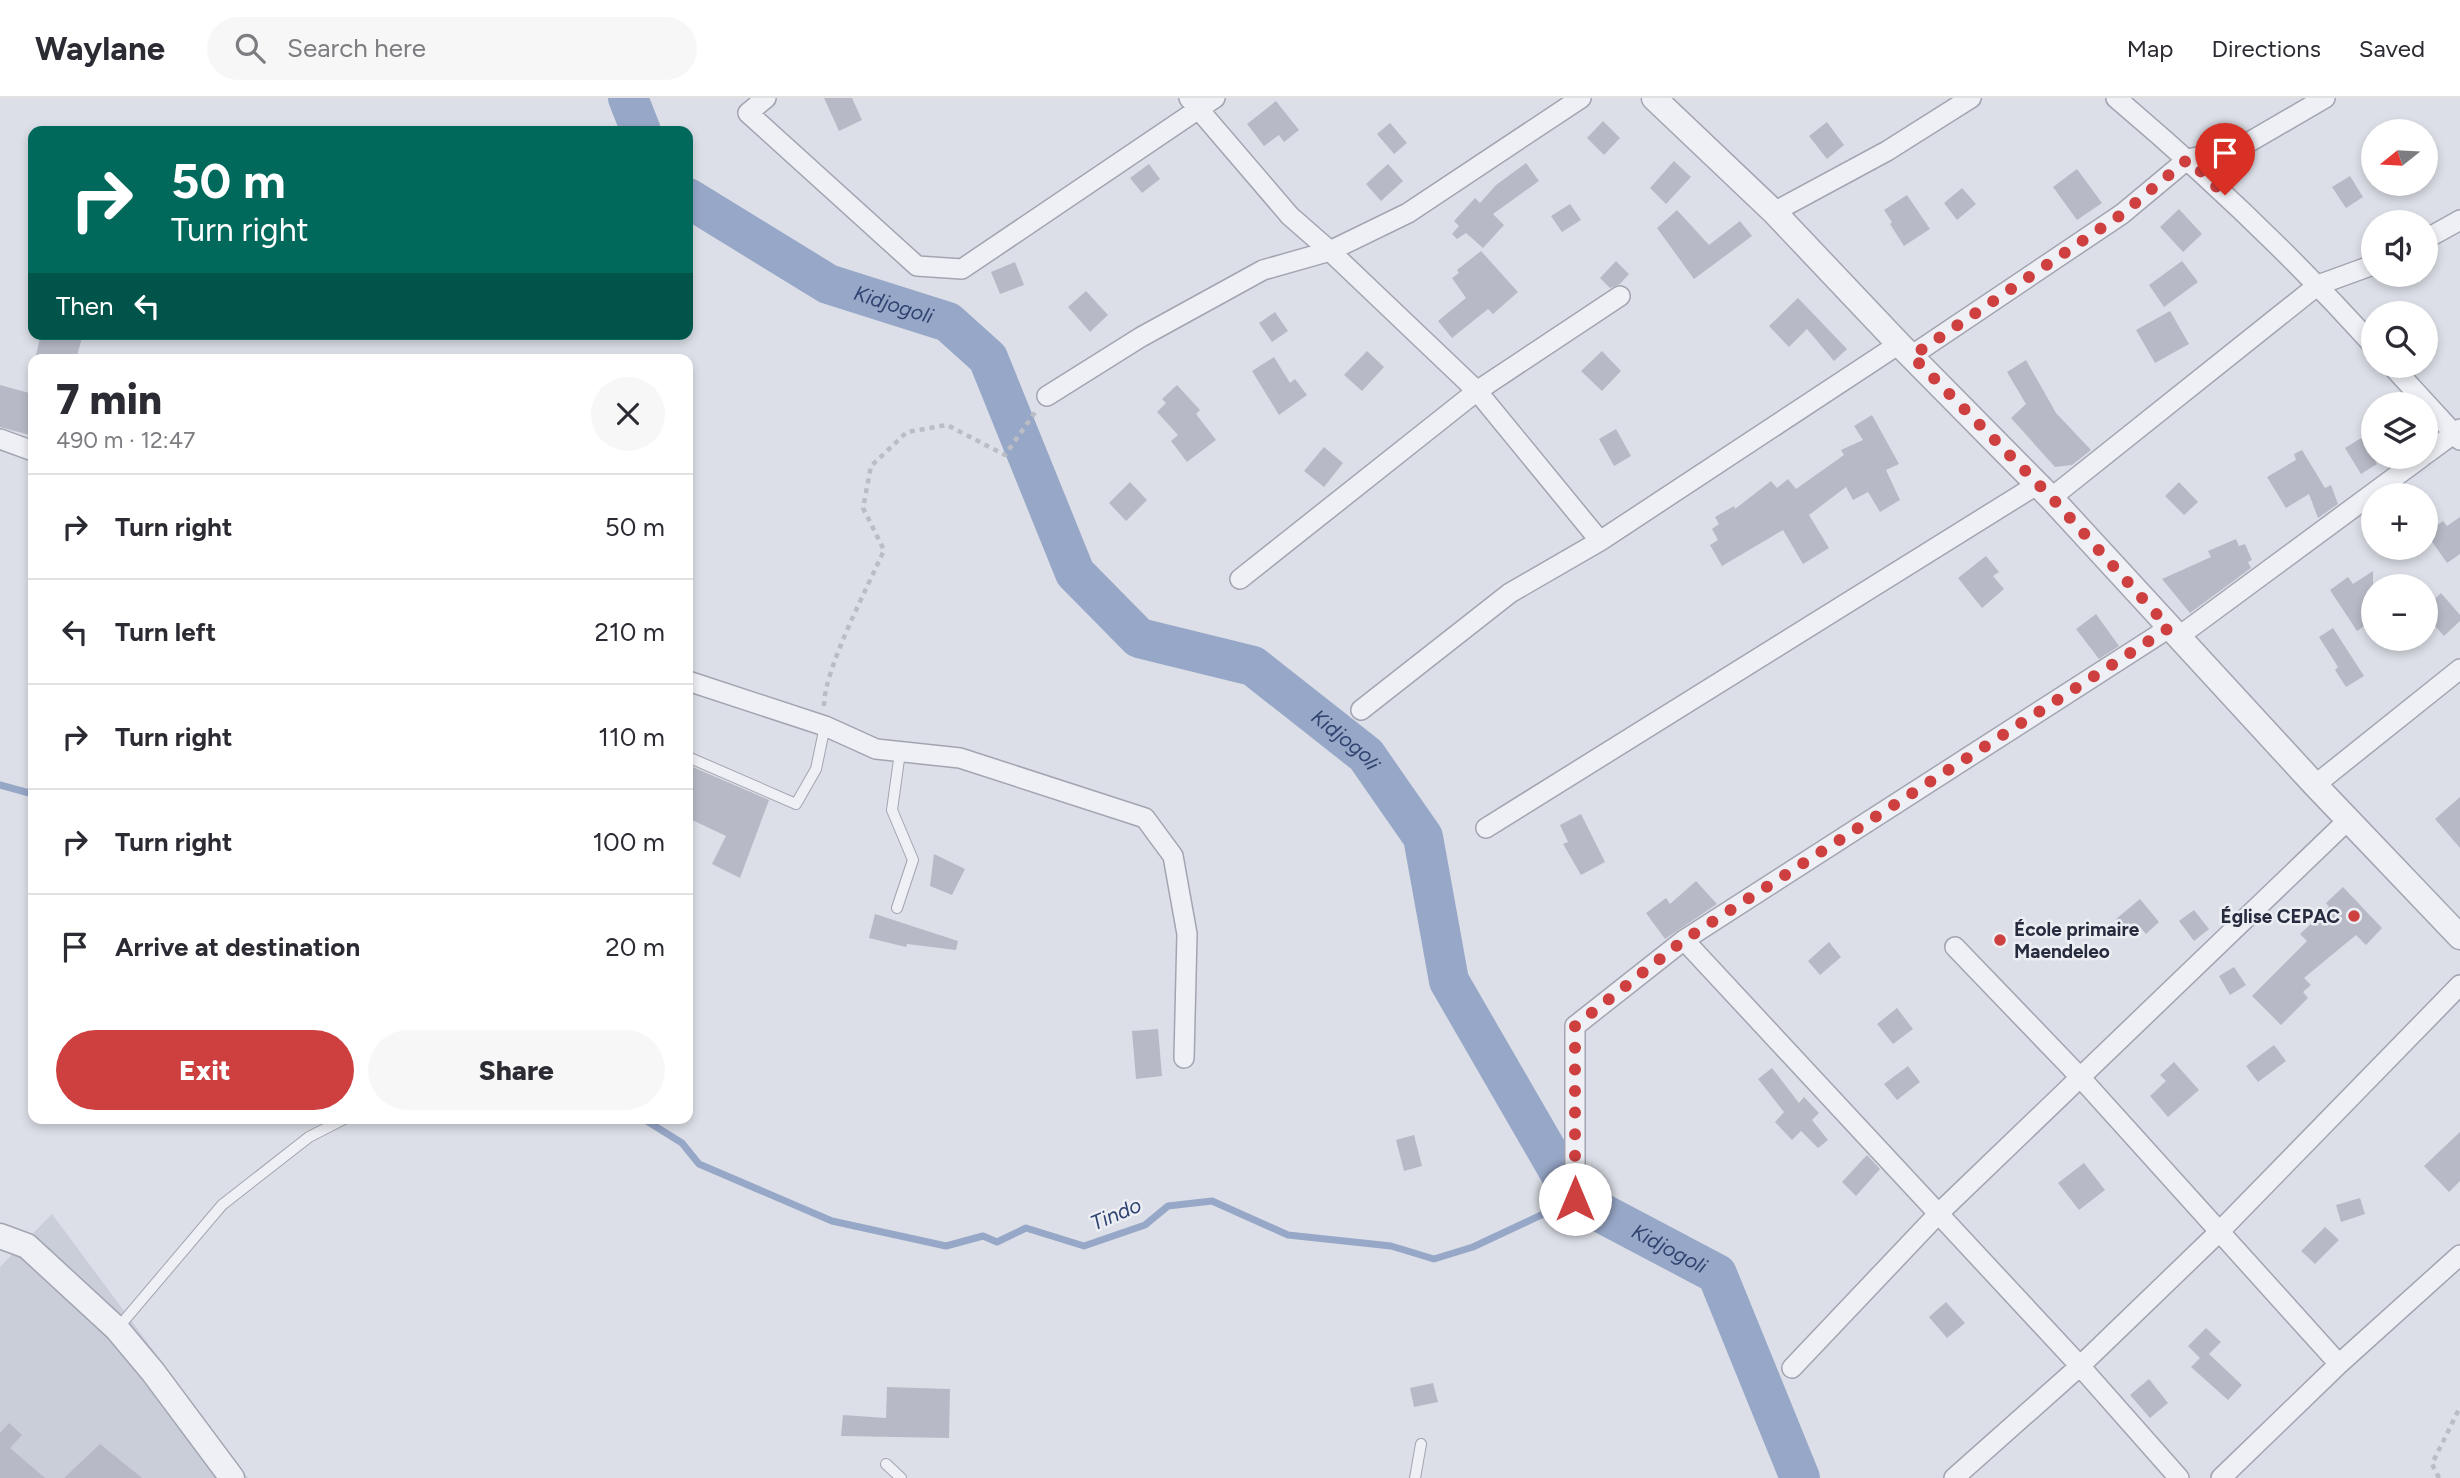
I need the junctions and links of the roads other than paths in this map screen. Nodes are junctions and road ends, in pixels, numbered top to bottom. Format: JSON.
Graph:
{"nodes":[{"id":1,"x":766,"y":98,"type":"edge"},
{"id":2,"x":1216,"y":98,"type":"edge"},
{"id":3,"x":1581,"y":98,"type":"edge"},
{"id":4,"x":1654,"y":98,"type":"edge"},
{"id":5,"x":1971,"y":98,"type":"edge"},
{"id":6,"x":2116,"y":98,"type":"edge"},
{"id":7,"x":2325,"y":98,"type":"edge"},
{"id":8,"x":1194,"y":103,"type":"edge"},
{"id":9,"x":2188,"y":159,"type":"junction"},
{"id":10,"x":1774,"y":212,"type":"junction"},
{"id":11,"x":2460,"y":220,"type":"edge"},
{"id":12,"x":2438,"y":232,"type":"edge"},
{"id":13,"x":1330,"y":251,"type":"junction"},
{"id":14,"x":2361,"y":269,"type":"edge"},
{"id":15,"x":2318,"y":285,"type":"junction"},
{"id":16,"x":1620,"y":296,"type":"dead end"},
{"id":17,"x":2361,"y":332,"type":"edge"},
{"id":18,"x":1905,"y":350,"type":"junction"},
{"id":19,"x":2404,"y":378,"type":"edge"},
{"id":20,"x":1477,"y":391,"type":"junction"},
{"id":21,"x":1047,"y":396,"type":"road end"},
{"id":22,"x":2458,"y":434,"type":"edge"},
{"id":23,"x":0,"y":439,"type":"edge"},
{"id":24,"x":2438,"y":447,"type":"edge"},
{"id":25,"x":28,"y":449,"type":"edge"},
{"id":26,"x":2406,"y":469,"type":"edge"},
{"id":27,"x":2045,"y":491,"type":"junction"},
{"id":28,"x":1600,"y":541,"type":"junction"},
{"id":29,"x":1240,"y":579,"type":"dead end"},
{"id":30,"x":2174,"y":632,"type":"junction"},
{"id":31,"x":2460,"y":669,"type":"edge"},
{"id":32,"x":693,"y":683,"type":"edge"},
{"id":33,"x":1361,"y":710,"type":"dead end"},
{"id":34,"x":825,"y":726,"type":"junction"},
{"id":35,"x":900,"y":752,"type":"junction"},
{"id":36,"x":693,"y":759,"type":"edge"},
{"id":37,"x":2315,"y":785,"type":"junction"},
{"id":38,"x":2348,"y":820,"type":"junction"},
{"id":39,"x":1486,"y":828,"type":"dead end"},
{"id":40,"x":897,"y":908,"type":"dead end"},
{"id":41,"x":2460,"y":937,"type":"edge"},
{"id":42,"x":1684,"y":940,"type":"junction"},
{"id":43,"x":1955,"y":947,"type":"dead end"},
{"id":44,"x":2460,"y":985,"type":"edge"},
{"id":45,"x":1184,"y":1058,"type":"dead end"},
{"id":46,"x":2080,"y":1077,"type":"junction"},
{"id":47,"x":334,"y":1124,"type":"edge"},
{"id":48,"x":1575,"y":1199,"type":"dead end"},
{"id":49,"x":1939,"y":1213,"type":"junction"},
{"id":50,"x":2219,"y":1232,"type":"junction"},
{"id":51,"x":0,"y":1236,"type":"edge"},
{"id":52,"x":2460,"y":1255,"type":"edge"},
{"id":53,"x":117,"y":1329,"type":"junction"},
{"id":54,"x":2339,"y":1364,"type":"junction"},
{"id":55,"x":2080,"y":1366,"type":"junction"},
{"id":56,"x":1792,"y":1368,"type":"dead end"},
{"id":57,"x":1421,"y":1444,"type":"dead end"},
{"id":58,"x":886,"y":1464,"type":"dead end"},
{"id":59,"x":232,"y":1478,"type":"edge"},
{"id":60,"x":901,"y":1478,"type":"edge"},
{"id":61,"x":1415,"y":1478,"type":"edge"},
{"id":62,"x":1954,"y":1478,"type":"edge"},
{"id":63,"x":2179,"y":1478,"type":"edge"},
{"id":64,"x":2221,"y":1478,"type":"edge"}],
"edges":[{"from":1,"to":8,"type":"street"},
{"from":2,"to":8,"type":"street"},
{"from":3,"to":13,"type":"street"},
{"from":4,"to":10,"type":"street"},
{"from":5,"to":10,"type":"street"},
{"from":6,"to":9,"type":"street"},
{"from":7,"to":9,"type":"street"},
{"from":8,"to":13,"type":"street"},
{"from":9,"to":15,"type":"street"},
{"from":9,"to":18,"type":"street"},
{"from":10,"to":18,"type":"street"},
{"from":11,"to":12,"type":"street"},
{"from":13,"to":20,"type":"street"},
{"from":13,"to":21,"type":"street"},
{"from":14,"to":15,"type":"street"},
{"from":15,"to":17,"type":"street"},
{"from":15,"to":27,"type":"street"},
{"from":16,"to":20,"type":"street"},
{"from":18,"to":27,"type":"street"},
{"from":18,"to":28,"type":"street"},
{"from":19,"to":22,"type":"street"},
{"from":20,"to":28,"type":"street"},
{"from":20,"to":29,"type":"street"},
{"from":22,"to":24,"type":"street"},
{"from":23,"to":25,"type":"street"},
{"from":26,"to":30,"type":"street"},
{"from":27,"to":30,"type":"street"},
{"from":27,"to":39,"type":"street"},
{"from":28,"to":33,"type":"street"},
{"from":30,"to":37,"type":"street"},
{"from":30,"to":42,"type":"street"},
{"from":31,"to":37,"type":"street"},
{"from":32,"to":34,"type":"street"},
{"from":34,"to":35,"type":"street"},
{"from":34,"to":36,"type":"lane"},
{"from":35,"to":40,"type":"lane"},
{"from":35,"to":45,"type":"street"},
{"from":37,"to":38,"type":"street"},
{"from":38,"to":41,"type":"street"},
{"from":38,"to":46,"type":"street"},
{"from":42,"to":48,"type":"street"},
{"from":42,"to":49,"type":"street"},
{"from":43,"to":46,"type":"street"},
{"from":44,"to":50,"type":"street"},
{"from":46,"to":49,"type":"street"},
{"from":46,"to":50,"type":"street"},
{"from":47,"to":53,"type":"lane"},
{"from":49,"to":55,"type":"street"},
{"from":49,"to":56,"type":"street"},
{"from":50,"to":54,"type":"street"},
{"from":50,"to":55,"type":"street"},
{"from":51,"to":53,"type":"street"},
{"from":52,"to":54,"type":"street"},
{"from":53,"to":59,"type":"street"},
{"from":54,"to":64,"type":"street"},
{"from":55,"to":62,"type":"street"},
{"from":55,"to":63,"type":"street"},
{"from":57,"to":61,"type":"lane"},
{"from":58,"to":60,"type":"lane"}]}
